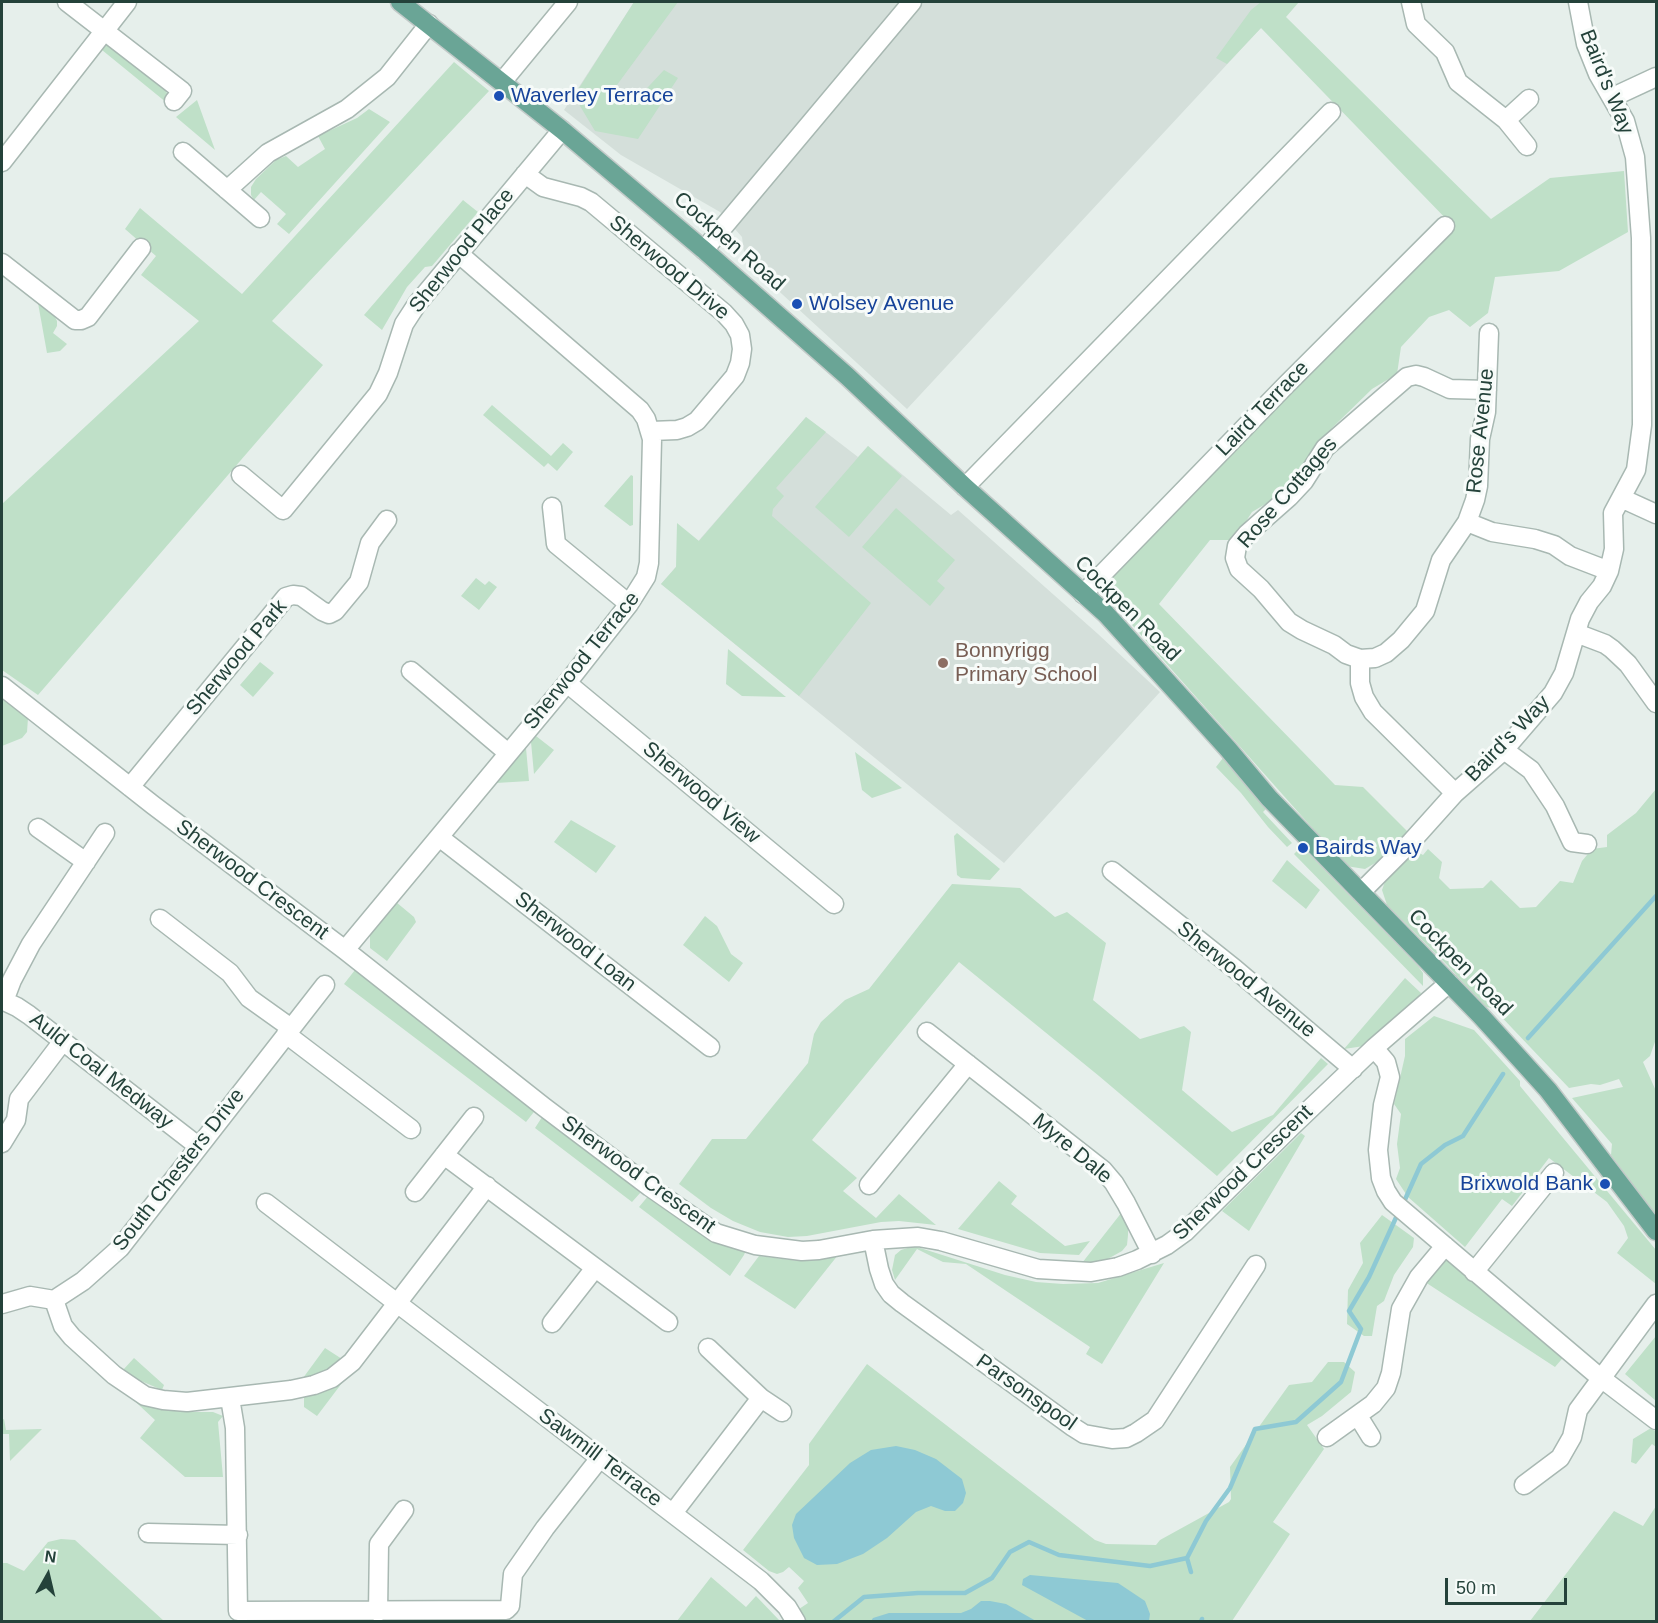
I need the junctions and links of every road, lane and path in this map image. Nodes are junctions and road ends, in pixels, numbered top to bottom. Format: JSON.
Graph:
{"nodes":[{"id":1,"x":67,"y":2,"type":"edge"},
{"id":2,"x":127,"y":2,"type":"edge"},
{"id":3,"x":400,"y":2,"type":"edge"},
{"id":4,"x":568,"y":2,"type":"edge"},
{"id":5,"x":912,"y":2,"type":"edge"},
{"id":6,"x":1411,"y":2,"type":"edge"},
{"id":7,"x":1578,"y":2,"type":"edge"},
{"id":8,"x":429,"y":24,"type":"junction"},
{"id":9,"x":104,"y":31,"type":"junction"},
{"id":10,"x":1656,"y":77,"type":"edge"},
{"id":11,"x":502,"y":82,"type":"junction"},
{"id":12,"x":1613,"y":97,"type":"junction"},
{"id":13,"x":1529,"y":99,"type":"dead end"},
{"id":14,"x":174,"y":101,"type":"dead end"},
{"id":15,"x":1331,"y":112,"type":"dead end"},
{"id":16,"x":1506,"y":120,"type":"junction"},
{"id":17,"x":562,"y":130,"type":"junction"},
{"id":18,"x":1527,"y":146,"type":"dead end"},
{"id":19,"x":183,"y":152,"type":"dead end"},
{"id":20,"x":2,"y":162,"type":"edge"},
{"id":21,"x":525,"y":174,"type":"junction"},
{"id":22,"x":228,"y":190,"type":"junction"},
{"id":23,"x":261,"y":218,"type":"dead end"},
{"id":24,"x":1445,"y":226,"type":"dead end"},
{"id":25,"x":141,"y":248,"type":"dead end"},
{"id":26,"x":704,"y":250,"type":"junction"},
{"id":27,"x":458,"y":253,"type":"junction"},
{"id":28,"x":2,"y":263,"type":"edge"},
{"id":29,"x":1489,"y":333,"type":"dead end"},
{"id":30,"x":1649,"y":370,"type":"edge"},
{"id":31,"x":1487,"y":390,"type":"junction"},
{"id":32,"x":651,"y":431,"type":"junction"},
{"id":33,"x":240,"y":475,"type":"dead end"},
{"id":34,"x":965,"y":487,"type":"junction"},
{"id":35,"x":1621,"y":498,"type":"junction"},
{"id":36,"x":552,"y":507,"type":"dead end"},
{"id":37,"x":1656,"y":513,"type":"edge"},
{"id":38,"x":387,"y":520,"type":"dead end"},
{"id":39,"x":1467,"y":522,"type":"junction"},
{"id":40,"x":1609,"y":571,"type":"junction"},
{"id":41,"x":1083,"y":594,"type":"junction"},
{"id":42,"x":629,"y":604,"type":"junction"},
{"id":43,"x":1576,"y":633,"type":"junction"},
{"id":44,"x":1360,"y":660,"type":"junction"},
{"id":45,"x":411,"y":671,"type":"dead end"},
{"id":46,"x":567,"y":683,"type":"junction"},
{"id":47,"x":2,"y":686,"type":"edge"},
{"id":48,"x":1656,"y":703,"type":"edge"},
{"id":49,"x":1504,"y":750,"type":"junction"},
{"id":50,"x":508,"y":753,"type":"junction"},
{"id":51,"x":130,"y":787,"type":"junction"},
{"id":52,"x":1455,"y":793,"type":"junction"},
{"id":53,"x":38,"y":828,"type":"dead end"},
{"id":54,"x":105,"y":832,"type":"dead end"},
{"id":55,"x":439,"y":837,"type":"junction"},
{"id":56,"x":1587,"y":844,"type":"dead end"},
{"id":57,"x":86,"y":862,"type":"junction"},
{"id":58,"x":1112,"y":871,"type":"dead end"},
{"id":59,"x":1360,"y":892,"type":"junction"},
{"id":60,"x":834,"y":904,"type":"dead end"},
{"id":61,"x":160,"y":919,"type":"dead end"},
{"id":62,"x":345,"y":950,"type":"junction"},
{"id":63,"x":1449,"y":983,"type":"junction"},
{"id":64,"x":325,"y":985,"type":"dead end"},
{"id":65,"x":3,"y":1001,"type":"edge"},
{"id":66,"x":288,"y":1031,"type":"junction"},
{"id":67,"x":927,"y":1032,"type":"dead end"},
{"id":68,"x":63,"y":1041,"type":"junction"},
{"id":69,"x":710,"y":1047,"type":"dead end"},
{"id":70,"x":1374,"y":1048,"type":"junction"},
{"id":71,"x":968,"y":1064,"type":"junction"},
{"id":72,"x":1353,"y":1069,"type":"junction"},
{"id":73,"x":474,"y":1117,"type":"dead end"},
{"id":74,"x":411,"y":1129,"type":"dead end"},
{"id":75,"x":2,"y":1143,"type":"edge"},
{"id":76,"x":198,"y":1146,"type":"junction"},
{"id":77,"x":444,"y":1155,"type":"junction"},
{"id":78,"x":1554,"y":1173,"type":"dead end"},
{"id":79,"x":869,"y":1185,"type":"dead end"},
{"id":80,"x":487,"y":1186,"type":"junction"},
{"id":81,"x":415,"y":1192,"type":"dead end"},
{"id":82,"x":266,"y":1203,"type":"dead end"},
{"id":83,"x":1656,"y":1231,"type":"edge"},
{"id":84,"x":873,"y":1240,"type":"junction"},
{"id":85,"x":1445,"y":1246,"type":"junction"},
{"id":86,"x":1152,"y":1254,"type":"junction"},
{"id":87,"x":1256,"y":1265,"type":"dead end"},
{"id":88,"x":595,"y":1268,"type":"junction"},
{"id":89,"x":1474,"y":1272,"type":"junction"},
{"id":90,"x":54,"y":1300,"type":"junction"},
{"id":91,"x":396,"y":1303,"type":"junction"},
{"id":92,"x":2,"y":1304,"type":"edge"},
{"id":93,"x":1656,"y":1304,"type":"edge"},
{"id":94,"x":668,"y":1322,"type":"dead end"},
{"id":95,"x":552,"y":1323,"type":"dead end"},
{"id":96,"x":708,"y":1348,"type":"dead end"},
{"id":97,"x":1601,"y":1379,"type":"junction"},
{"id":98,"x":230,"y":1398,"type":"junction"},
{"id":99,"x":761,"y":1398,"type":"junction"},
{"id":100,"x":782,"y":1412,"type":"dead end"},
{"id":101,"x":1358,"y":1416,"type":"junction"},
{"id":102,"x":1656,"y":1420,"type":"edge"},
{"id":103,"x":1327,"y":1437,"type":"dead end"},
{"id":104,"x":1371,"y":1437,"type":"dead end"},
{"id":105,"x":600,"y":1458,"type":"junction"},
{"id":106,"x":1524,"y":1485,"type":"dead end"},
{"id":107,"x":404,"y":1510,"type":"dead end"},
{"id":108,"x":673,"y":1513,"type":"junction"},
{"id":109,"x":148,"y":1533,"type":"dead end"},
{"id":110,"x":238,"y":1535,"type":"junction"},
{"id":111,"x":378,"y":1612,"type":"junction"},
{"id":112,"x":796,"y":1622,"type":"edge"}],
"edges":[{"from":1,"to":9,"type":"street"},
{"from":2,"to":9,"type":"street"},
{"from":3,"to":8,"type":"main road","name":"Cockpen Road"},
{"from":4,"to":11,"type":"street"},
{"from":5,"to":26,"type":"street"},
{"from":6,"to":16,"type":"street"},
{"from":7,"to":12,"type":"street","name":"Baird's Way"},
{"from":8,"to":11,"type":"main road","name":"Cockpen Road"},
{"from":8,"to":22,"type":"street"},
{"from":9,"to":14,"type":"street"},
{"from":9,"to":20,"type":"street"},
{"from":10,"to":12,"type":"street"},
{"from":11,"to":17,"type":"main road","name":"Cockpen Road"},
{"from":12,"to":30,"type":"street","name":"Baird's Way"},
{"from":13,"to":16,"type":"street"},
{"from":15,"to":34,"type":"street"},
{"from":16,"to":18,"type":"street"},
{"from":17,"to":21,"type":"street","name":"Sherwood Place"},
{"from":17,"to":26,"type":"main road","name":"Cockpen Road"},
{"from":19,"to":22,"type":"street"},
{"from":21,"to":27,"type":"street","name":"Sherwood Place"},
{"from":21,"to":32,"type":"street","name":"Sherwood Drive"},
{"from":22,"to":23,"type":"street"},
{"from":24,"to":41,"type":"street","name":"Laird Terrace"},
{"from":25,"to":28,"type":"street"},
{"from":26,"to":34,"type":"main road","name":"Cockpen Road"},
{"from":27,"to":32,"type":"street"},
{"from":27,"to":33,"type":"street","name":"Sherwood Place"},
{"from":29,"to":31,"type":"street","name":"Rose Avenue"},
{"from":30,"to":35,"type":"street","name":"Baird's Way"},
{"from":31,"to":39,"type":"street","name":"Rose Avenue"},
{"from":31,"to":44,"type":"street","name":"Rose Cottages"},
{"from":32,"to":42,"type":"street","name":"Sherwood Terrace"},
{"from":34,"to":41,"type":"main road","name":"Cockpen Road"},
{"from":35,"to":37,"type":"street"},
{"from":35,"to":40,"type":"street","name":"Baird's Way"},
{"from":36,"to":42,"type":"street"},
{"from":38,"to":51,"type":"street","name":"Sherwood Park"},
{"from":39,"to":40,"type":"street"},
{"from":39,"to":44,"type":"street","name":"Rose Avenue"},
{"from":40,"to":43,"type":"street","name":"Baird's Way"},
{"from":41,"to":59,"type":"main road","name":"Cockpen Road"},
{"from":42,"to":46,"type":"street","name":"Sherwood Terrace"},
{"from":43,"to":48,"type":"street"},
{"from":43,"to":49,"type":"street","name":"Baird's Way"},
{"from":44,"to":52,"type":"street"},
{"from":45,"to":50,"type":"street"},
{"from":46,"to":50,"type":"street","name":"Sherwood Terrace"},
{"from":46,"to":60,"type":"street","name":"Sherwood View"},
{"from":47,"to":51,"type":"street","name":"Sherwood Crescent"},
{"from":49,"to":52,"type":"street","name":"Baird's Way"},
{"from":49,"to":56,"type":"street"},
{"from":50,"to":55,"type":"street","name":"Sherwood Terrace"},
{"from":51,"to":62,"type":"street","name":"Sherwood Crescent"},
{"from":52,"to":59,"type":"street","name":"Baird's Way"},
{"from":53,"to":57,"type":"street"},
{"from":54,"to":57,"type":"street"},
{"from":55,"to":62,"type":"street","name":"Sherwood Terrace"},
{"from":55,"to":69,"type":"street","name":"Sherwood Loan"},
{"from":57,"to":65,"type":"street"},
{"from":58,"to":72,"type":"street","name":"Sherwood Avenue"},
{"from":59,"to":63,"type":"main road","name":"Cockpen Road"},
{"from":61,"to":66,"type":"street"},
{"from":62,"to":84,"type":"street","name":"Sherwood Crescent"},
{"from":63,"to":70,"type":"street","name":"Sherwood Crescent"},
{"from":63,"to":83,"type":"main road","name":"Cockpen Road"},
{"from":64,"to":66,"type":"street","name":"South Chesters Drive"},
{"from":65,"to":68,"type":"street","name":"Auld Coal Medway"},
{"from":66,"to":74,"type":"street"},
{"from":66,"to":76,"type":"street","name":"South Chesters Drive"},
{"from":67,"to":71,"type":"street","name":"Myre Dale"},
{"from":68,"to":75,"type":"street"},
{"from":68,"to":76,"type":"street","name":"Auld Coal Medway"},
{"from":70,"to":72,"type":"street","name":"Sherwood Crescent"},
{"from":70,"to":85,"type":"street"},
{"from":71,"to":79,"type":"street"},
{"from":71,"to":86,"type":"street","name":"Myre Dale"},
{"from":72,"to":86,"type":"street","name":"Sherwood Crescent"},
{"from":73,"to":77,"type":"street"},
{"from":76,"to":90,"type":"street","name":"South Chesters Drive"},
{"from":77,"to":80,"type":"street"},
{"from":77,"to":81,"type":"street"},
{"from":78,"to":89,"type":"street"},
{"from":80,"to":88,"type":"street"},
{"from":80,"to":91,"type":"street"},
{"from":82,"to":91,"type":"street","name":"Sawmill Terrace"},
{"from":84,"to":86,"type":"street","name":"Sherwood Crescent"},
{"from":84,"to":87,"type":"street","name":"Parsonspool"},
{"from":85,"to":89,"type":"street"},
{"from":85,"to":101,"type":"street"},
{"from":88,"to":94,"type":"street"},
{"from":88,"to":95,"type":"street"},
{"from":89,"to":97,"type":"street"},
{"from":90,"to":92,"type":"street"},
{"from":90,"to":98,"type":"street"},
{"from":91,"to":98,"type":"street"},
{"from":91,"to":105,"type":"street","name":"Sawmill Terrace"},
{"from":93,"to":97,"type":"street"},
{"from":96,"to":99,"type":"street"},
{"from":97,"to":102,"type":"street"},
{"from":97,"to":106,"type":"street"},
{"from":98,"to":110,"type":"street"},
{"from":99,"to":100,"type":"street"},
{"from":99,"to":108,"type":"street"},
{"from":101,"to":103,"type":"street"},
{"from":101,"to":104,"type":"street"},
{"from":105,"to":108,"type":"street","name":"Sawmill Terrace"},
{"from":105,"to":111,"type":"street"},
{"from":107,"to":111,"type":"street"},
{"from":108,"to":112,"type":"street","name":"Sawmill Terrace"},
{"from":109,"to":110,"type":"street"},
{"from":110,"to":111,"type":"street"}]}
